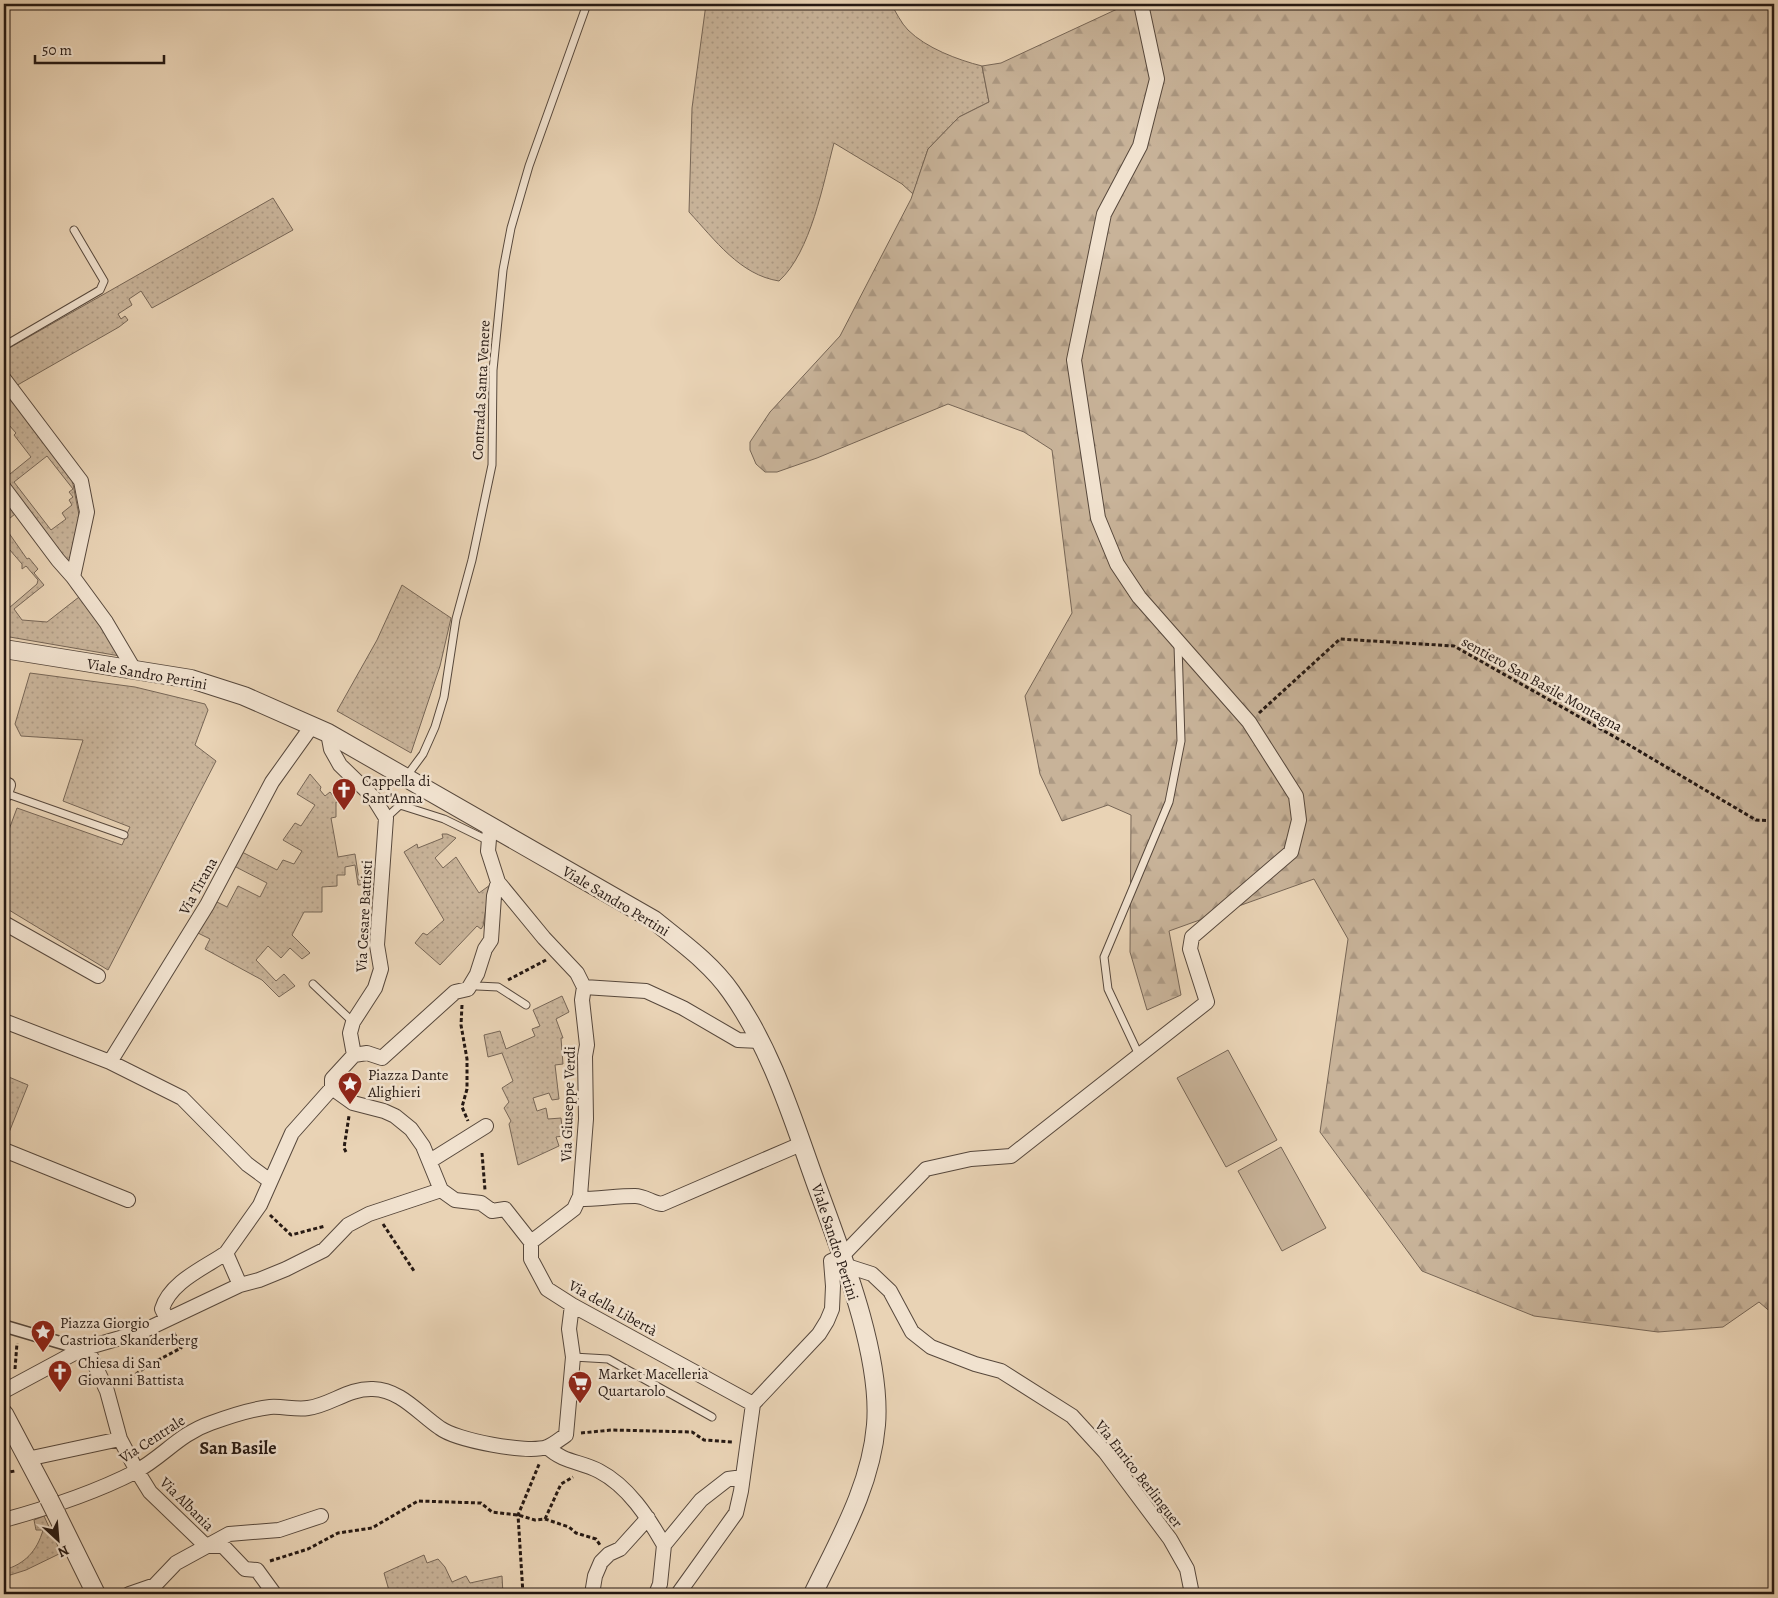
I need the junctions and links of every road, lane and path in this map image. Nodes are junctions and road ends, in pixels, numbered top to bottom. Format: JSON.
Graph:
{"nodes":[{"id":1,"x":587,"y":4,"type":"edge"},
{"id":2,"x":1141,"y":4,"type":"edge"},
{"id":3,"x":74,"y":230,"type":"dead end"},
{"id":4,"x":4,"y":346,"type":"edge"},
{"id":5,"x":4,"y":379,"type":"edge"},
{"id":6,"x":4,"y":488,"type":"edge"},
{"id":7,"x":73,"y":577,"type":"junction"},
{"id":8,"x":1178,"y":641,"type":"junction"},
{"id":9,"x":4,"y":650,"type":"edge"},
{"id":10,"x":135,"y":671,"type":"junction"},
{"id":11,"x":1249,"y":722,"type":"junction"},
{"id":12,"x":320,"y":729,"type":"junction"},
{"id":13,"x":406,"y":777,"type":"junction"},
{"id":14,"x":6,"y":792,"type":"edge"},
{"id":15,"x":386,"y":818,"type":"junction"},
{"id":16,"x":1774,"y":821,"type":"edge"},
{"id":17,"x":490,"y":834,"type":"junction"},
{"id":18,"x":124,"y":835,"type":"dead end"},
{"id":19,"x":498,"y":882,"type":"junction"},
{"id":20,"x":4,"y":923,"type":"edge"},
{"id":21,"x":558,"y":954,"type":"junction"},
{"id":22,"x":98,"y":976,"type":"dead end"},
{"id":23,"x":313,"y":984,"type":"dead end"},
{"id":24,"x":470,"y":986,"type":"junction"},
{"id":25,"x":584,"y":986,"type":"junction"},
{"id":26,"x":498,"y":987,"type":"junction"},
{"id":27,"x":526,"y":1005,"type":"dead end"},
{"id":28,"x":4,"y":1022,"type":"edge"},
{"id":29,"x":351,"y":1028,"type":"junction"},
{"id":30,"x":760,"y":1041,"type":"junction"},
{"id":31,"x":354,"y":1055,"type":"junction"},
{"id":32,"x":1139,"y":1055,"type":"junction"},
{"id":33,"x":110,"y":1062,"type":"junction"},
{"id":34,"x":332,"y":1088,"type":"junction"},
{"id":35,"x":347,"y":1126,"type":"dead end"},
{"id":36,"x":486,"y":1126,"type":"dead end"},
{"id":37,"x":473,"y":1133,"type":"junction"},
{"id":38,"x":802,"y":1144,"type":"junction"},
{"id":39,"x":4,"y":1150,"type":"edge"},
{"id":40,"x":346,"y":1152,"type":"dead end"},
{"id":41,"x":482,"y":1153,"type":"dead end"},
{"id":42,"x":430,"y":1161,"type":"junction"},
{"id":43,"x":270,"y":1181,"type":"junction"},
{"id":44,"x":441,"y":1190,"type":"junction"},
{"id":45,"x":128,"y":1200,"type":"dead end"},
{"id":46,"x":579,"y":1200,"type":"junction"},
{"id":47,"x":481,"y":1203,"type":"junction"},
{"id":48,"x":260,"y":1206,"type":"junction"},
{"id":49,"x":379,"y":1212,"type":"junction"},
{"id":50,"x":348,"y":1225,"type":"junction"},
{"id":51,"x":531,"y":1242,"type":"junction"},
{"id":52,"x":226,"y":1253,"type":"junction"},
{"id":53,"x":843,"y":1260,"type":"junction"},
{"id":54,"x":414,"y":1271,"type":"dead end"},
{"id":55,"x":240,"y":1285,"type":"junction"},
{"id":56,"x":572,"y":1306,"type":"junction"},
{"id":57,"x":167,"y":1319,"type":"junction"},
{"id":58,"x":4,"y":1326,"type":"edge"},
{"id":59,"x":18,"y":1330,"type":"junction"},
{"id":60,"x":85,"y":1349,"type":"junction"},
{"id":61,"x":573,"y":1357,"type":"junction"},
{"id":62,"x":10,"y":1387,"type":"edge"},
{"id":63,"x":108,"y":1391,"type":"junction"},
{"id":64,"x":753,"y":1404,"type":"junction"},
{"id":65,"x":4,"y":1414,"type":"edge"},
{"id":66,"x":712,"y":1417,"type":"dead end"},
{"id":67,"x":566,"y":1435,"type":"junction"},
{"id":68,"x":120,"y":1439,"type":"junction"},
{"id":69,"x":721,"y":1441,"type":"dead end"},
{"id":70,"x":547,"y":1447,"type":"junction"},
{"id":71,"x":22,"y":1465,"type":"junction"},
{"id":72,"x":137,"y":1471,"type":"junction"},
{"id":73,"x":4,"y":1473,"type":"edge"},
{"id":74,"x":581,"y":1476,"type":"dead end"},
{"id":75,"x":743,"y":1477,"type":"junction"},
{"id":76,"x":56,"y":1504,"type":"junction"},
{"id":77,"x":518,"y":1515,"type":"junction"},
{"id":78,"x":321,"y":1516,"type":"dead end"},
{"id":79,"x":648,"y":1518,"type":"junction"},
{"id":80,"x":545,"y":1519,"type":"junction"},
{"id":81,"x":4,"y":1520,"type":"edge"},
{"id":82,"x":664,"y":1545,"type":"junction"},
{"id":83,"x":205,"y":1546,"type":"junction"},
{"id":84,"x":608,"y":1554,"type":"junction"},
{"id":85,"x":245,"y":1569,"type":"junction"},
{"id":86,"x":157,"y":1589,"type":"edge"},
{"id":87,"x":273,"y":1592,"type":"dead end"},
{"id":88,"x":96,"y":1594,"type":"edge"},
{"id":89,"x":129,"y":1594,"type":"edge"},
{"id":90,"x":523,"y":1594,"type":"edge"},
{"id":91,"x":592,"y":1594,"type":"edge"},
{"id":92,"x":656,"y":1594,"type":"edge"},
{"id":93,"x":678,"y":1594,"type":"edge"},
{"id":94,"x":813,"y":1594,"type":"edge"},
{"id":95,"x":1192,"y":1594,"type":"edge"}],
"edges":[{"from":1,"to":13,"type":"lane","name":"Contrada Santa Venere"},
{"from":2,"to":8,"type":"street"},
{"from":3,"to":4,"type":"lane"},
{"from":5,"to":7,"type":"street"},
{"from":6,"to":7,"type":"street"},
{"from":7,"to":10,"type":"street"},
{"from":8,"to":11,"type":"street"},
{"from":8,"to":32,"type":"lane"},
{"from":9,"to":10,"type":"street","name":"Viale Sandro Pertini"},
{"from":10,"to":12,"type":"street","name":"Viale Sandro Pertini"},
{"from":11,"to":16,"type":"path","name":"sentiero San Basile Montagna"},
{"from":11,"to":32,"type":"street"},
{"from":12,"to":13,"type":"street","name":"Viale Sandro Pertini"},
{"from":12,"to":15,"type":"street"},
{"from":12,"to":33,"type":"street","name":"Via Tirana"},
{"from":13,"to":17,"type":"street","name":"Viale Sandro Pertini"},
{"from":14,"to":18,"type":"lane"},
{"from":15,"to":17,"type":"lane"},
{"from":15,"to":29,"type":"street","name":"Via Cesare Battisti"},
{"from":17,"to":19,"type":"street"},
{"from":17,"to":30,"type":"street","name":"Viale Sandro Pertini"},
{"from":19,"to":21,"type":"street"},
{"from":19,"to":24,"type":"street"},
{"from":20,"to":22,"type":"street"},
{"from":21,"to":25,"type":"street"},
{"from":21,"to":26,"type":"path"},
{"from":23,"to":29,"type":"lane"},
{"from":24,"to":26,"type":"lane"},
{"from":24,"to":31,"type":"street"},
{"from":24,"to":37,"type":"path"},
{"from":25,"to":30,"type":"street"},
{"from":25,"to":46,"type":"street","name":"Via Giuseppe Verdi"},
{"from":26,"to":27,"type":"lane"},
{"from":28,"to":33,"type":"street"},
{"from":29,"to":31,"type":"street"},
{"from":30,"to":38,"type":"street","name":"Viale Sandro Pertini"},
{"from":31,"to":34,"type":"street"},
{"from":32,"to":53,"type":"street"},
{"from":33,"to":43,"type":"street"},
{"from":34,"to":42,"type":"street"},
{"from":34,"to":43,"type":"street"},
{"from":35,"to":40,"type":"path"},
{"from":36,"to":37,"type":"street"},
{"from":37,"to":42,"type":"street"},
{"from":38,"to":46,"type":"street"},
{"from":38,"to":53,"type":"street","name":"Viale Sandro Pertini"},
{"from":39,"to":45,"type":"street"},
{"from":41,"to":47,"type":"path"},
{"from":42,"to":44,"type":"street"},
{"from":43,"to":48,"type":"street"},
{"from":44,"to":47,"type":"street","name":"Via della Libertà"},
{"from":44,"to":49,"type":"street"},
{"from":46,"to":51,"type":"street"},
{"from":47,"to":51,"type":"street","name":"Via della Libertà"},
{"from":48,"to":50,"type":"path"},
{"from":48,"to":52,"type":"street"},
{"from":49,"to":50,"type":"street"},
{"from":49,"to":54,"type":"path"},
{"from":50,"to":55,"type":"street"},
{"from":51,"to":56,"type":"street","name":"Via della Libertà"},
{"from":52,"to":55,"type":"street"},
{"from":52,"to":57,"type":"street"},
{"from":53,"to":64,"type":"street"},
{"from":53,"to":94,"type":"street","name":"Viale Sandro Pertini"},
{"from":53,"to":95,"type":"street","name":"Via Enrico Berlinguer"},
{"from":55,"to":57,"type":"street"},
{"from":56,"to":61,"type":"street"},
{"from":56,"to":64,"type":"street","name":"Via della Libertà"},
{"from":57,"to":60,"type":"street"},
{"from":57,"to":63,"type":"path"},
{"from":58,"to":59,"type":"street"},
{"from":59,"to":60,"type":"street"},
{"from":59,"to":62,"type":"path"},
{"from":60,"to":62,"type":"street"},
{"from":60,"to":63,"type":"street","name":"Via Albania"},
{"from":61,"to":66,"type":"lane"},
{"from":61,"to":67,"type":"street"},
{"from":63,"to":68,"type":"street","name":"Via Albania"},
{"from":64,"to":75,"type":"street"},
{"from":65,"to":71,"type":"street"},
{"from":67,"to":69,"type":"path"},
{"from":67,"to":70,"type":"street","name":"Via Centrale"},
{"from":68,"to":71,"type":"street"},
{"from":68,"to":72,"type":"street","name":"Via Albania"},
{"from":70,"to":72,"type":"street","name":"Via Centrale"},
{"from":70,"to":77,"type":"path"},
{"from":70,"to":79,"type":"street"},
{"from":71,"to":73,"type":"path"},
{"from":71,"to":76,"type":"street"},
{"from":72,"to":76,"type":"street","name":"Via Centrale"},
{"from":72,"to":83,"type":"street","name":"Via Albania"},
{"from":74,"to":80,"type":"path"},
{"from":75,"to":82,"type":"street"},
{"from":75,"to":93,"type":"street"},
{"from":76,"to":81,"type":"street","name":"Via Centrale"},
{"from":76,"to":88,"type":"street"},
{"from":77,"to":80,"type":"path"},
{"from":77,"to":85,"type":"path"},
{"from":77,"to":90,"type":"path"},
{"from":78,"to":83,"type":"street"},
{"from":79,"to":82,"type":"street"},
{"from":79,"to":84,"type":"street"},
{"from":80,"to":84,"type":"path"},
{"from":82,"to":92,"type":"street"},
{"from":83,"to":85,"type":"street"},
{"from":83,"to":86,"type":"street"},
{"from":84,"to":91,"type":"street"},
{"from":85,"to":87,"type":"street"},
{"from":86,"to":89,"type":"street"}]}
